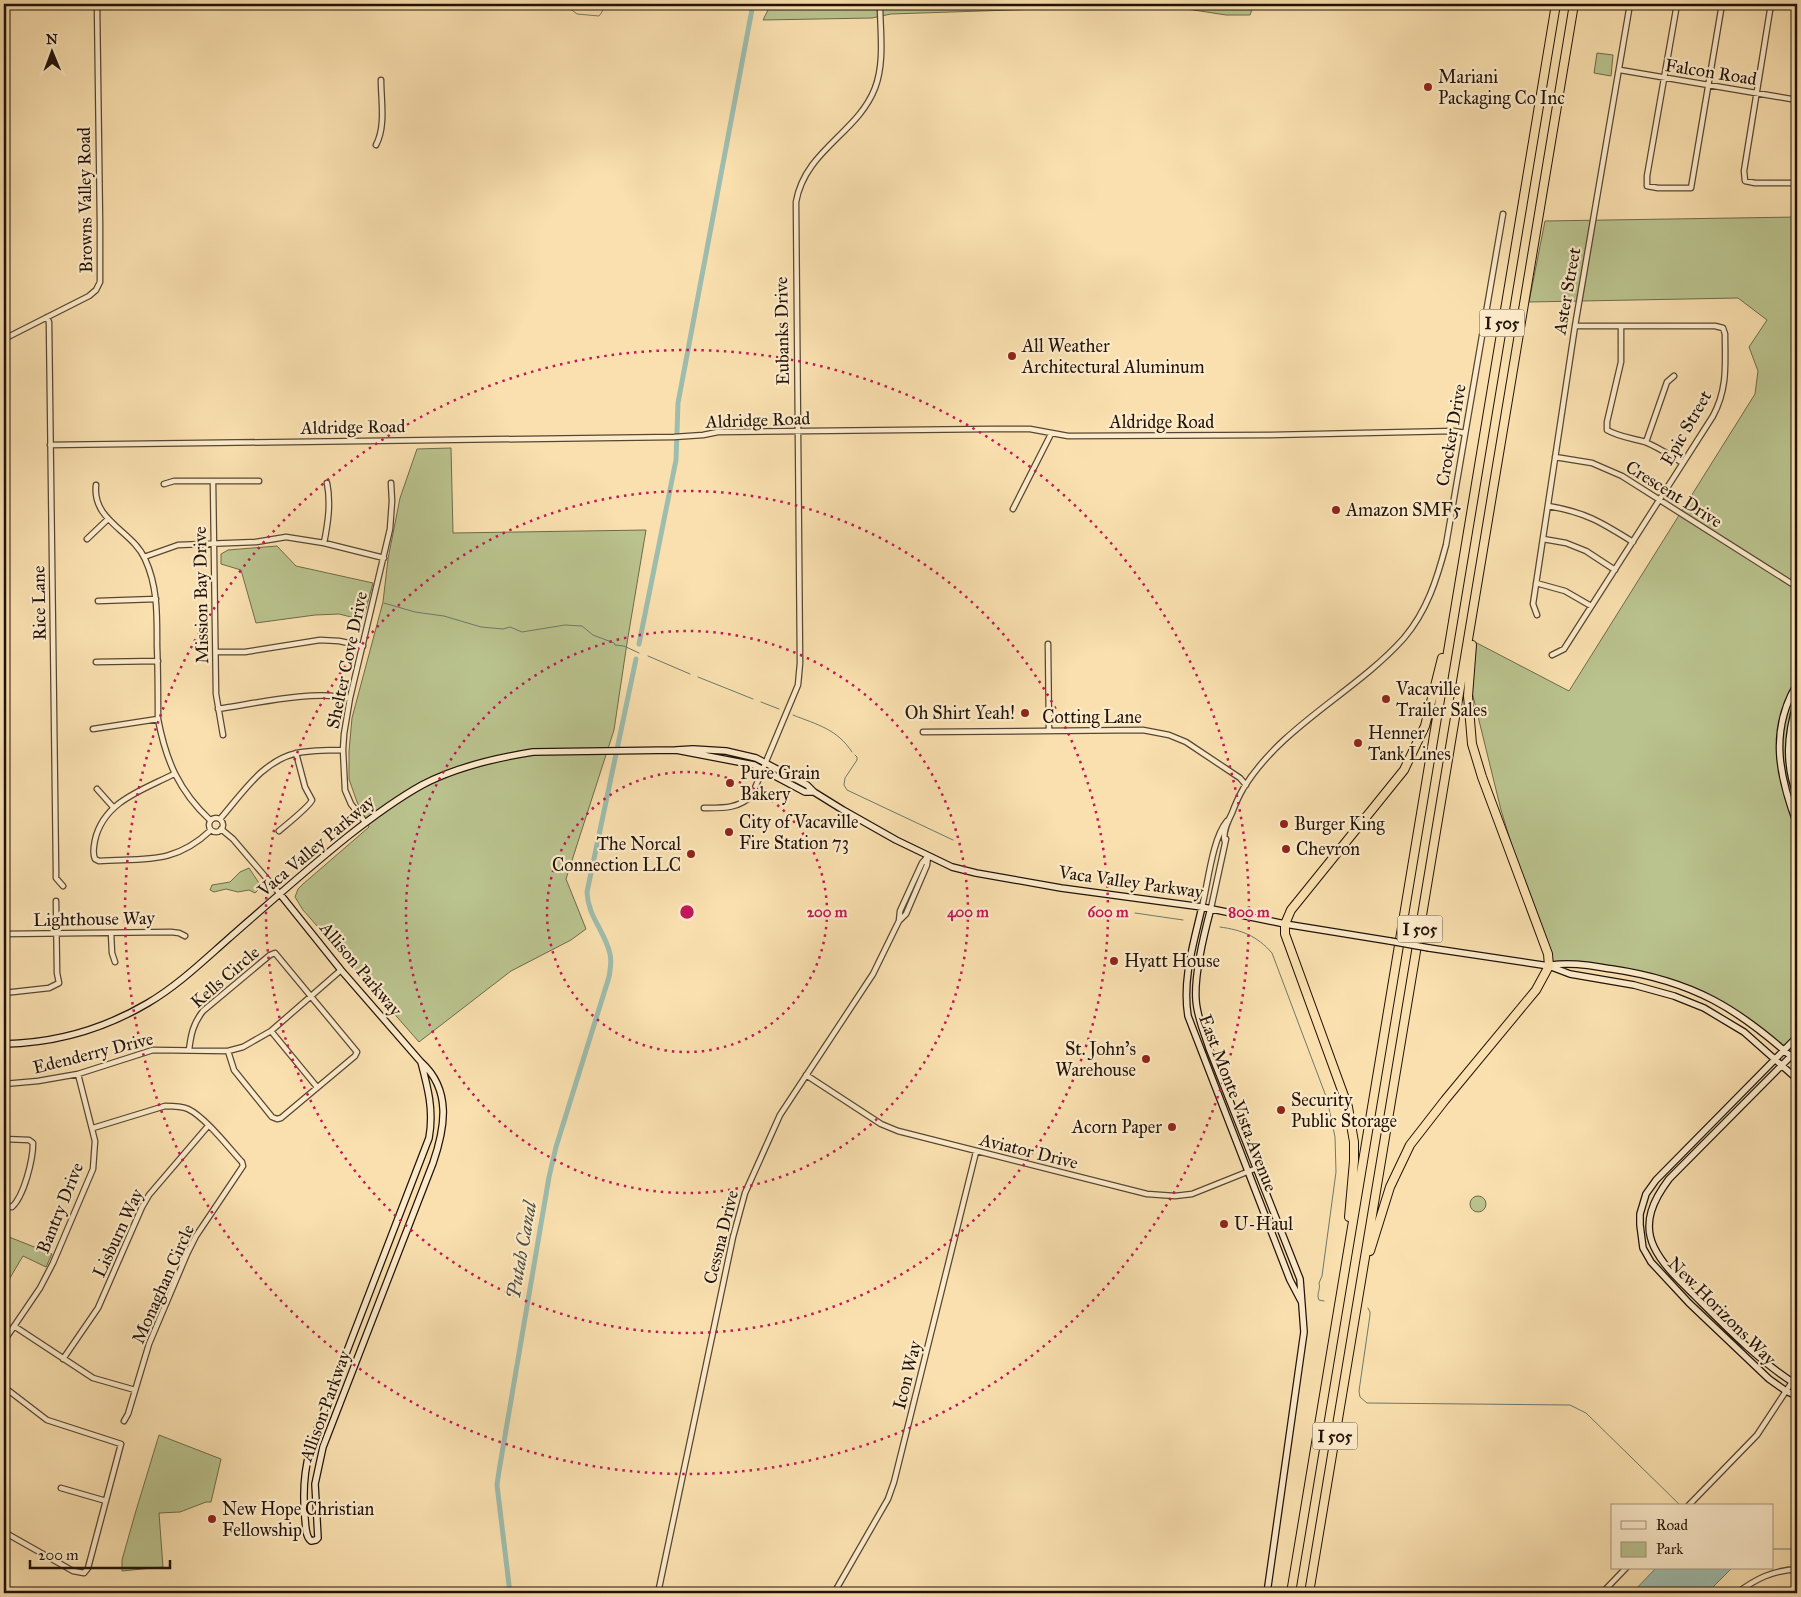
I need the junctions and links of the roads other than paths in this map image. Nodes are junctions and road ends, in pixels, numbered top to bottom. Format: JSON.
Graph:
{"nodes":[{"id":1,"x":97,"y":4,"type":"edge"},
{"id":2,"x":880,"y":4,"type":"edge"},
{"id":3,"x":1556,"y":4,"type":"edge"},
{"id":4,"x":1574,"y":4,"type":"edge"},
{"id":5,"x":1630,"y":4,"type":"edge"},
{"id":6,"x":1676,"y":4,"type":"edge"},
{"id":7,"x":1722,"y":4,"type":"edge"},
{"id":8,"x":1771,"y":4,"type":"edge"},
{"id":9,"x":1620,"y":70,"type":"junction"},
{"id":10,"x":1664,"y":78,"type":"junction"},
{"id":11,"x":381,"y":80,"type":"dead end"},
{"id":12,"x":1708,"y":85,"type":"junction"},
{"id":13,"x":1757,"y":93,"type":"junction"},
{"id":14,"x":1797,"y":100,"type":"edge"},
{"id":15,"x":376,"y":145,"type":"dead end"},
{"id":16,"x":1797,"y":176,"type":"edge"},
{"id":17,"x":1797,"y":183,"type":"edge"},
{"id":18,"x":1503,"y":214,"type":"dead end"},
{"id":19,"x":47,"y":317,"type":"junction"},
{"id":20,"x":1575,"y":326,"type":"junction"},
{"id":21,"x":1621,"y":327,"type":"junction"},
{"id":22,"x":4,"y":339,"type":"edge"},
{"id":23,"x":1674,"y":376,"type":"dead end"},
{"id":24,"x":797,"y":431,"type":"junction"},
{"id":25,"x":1466,"y":433,"type":"junction"},
{"id":26,"x":1051,"y":434,"type":"junction"},
{"id":27,"x":1646,"y":442,"type":"junction"},
{"id":28,"x":50,"y":444,"type":"junction"},
{"id":29,"x":1555,"y":457,"type":"junction"},
{"id":30,"x":1683,"y":463,"type":"junction"},
{"id":31,"x":214,"y":481,"type":"junction"},
{"id":32,"x":259,"y":481,"type":"dead end"},
{"id":33,"x":327,"y":483,"type":"dead end"},
{"id":34,"x":391,"y":483,"type":"dead end"},
{"id":35,"x":164,"y":484,"type":"dead end"},
{"id":36,"x":96,"y":486,"type":"dead end"},
{"id":37,"x":1660,"y":500,"type":"junction"},
{"id":38,"x":1548,"y":506,"type":"junction"},
{"id":39,"x":1013,"y":509,"type":"dead end"},
{"id":40,"x":108,"y":519,"type":"junction"},
{"id":41,"x":87,"y":538,"type":"dead end"},
{"id":42,"x":1543,"y":539,"type":"junction"},
{"id":43,"x":214,"y":542,"type":"junction"},
{"id":44,"x":1633,"y":542,"type":"junction"},
{"id":45,"x":324,"y":543,"type":"junction"},
{"id":46,"x":144,"y":557,"type":"junction"},
{"id":47,"x":384,"y":558,"type":"junction"},
{"id":48,"x":1615,"y":570,"type":"junction"},
{"id":49,"x":1478,"y":579,"type":"junction"},
{"id":50,"x":1536,"y":583,"type":"junction"},
{"id":51,"x":1797,"y":587,"type":"edge"},
{"id":52,"x":156,"y":599,"type":"junction"},
{"id":53,"x":98,"y":601,"type":"dead end"},
{"id":54,"x":1591,"y":606,"type":"junction"},
{"id":55,"x":1537,"y":614,"type":"dead end"},
{"id":56,"x":1449,"y":643,"type":"junction"},
{"id":57,"x":1048,"y":644,"type":"dead end"},
{"id":58,"x":362,"y":646,"type":"junction"},
{"id":59,"x":216,"y":652,"type":"junction"},
{"id":60,"x":1552,"y":655,"type":"dead end"},
{"id":61,"x":158,"y":661,"type":"junction"},
{"id":62,"x":96,"y":662,"type":"dead end"},
{"id":63,"x":1797,"y":684,"type":"edge"},
{"id":64,"x":350,"y":698,"type":"junction"},
{"id":65,"x":1797,"y":702,"type":"edge"},
{"id":66,"x":218,"y":709,"type":"junction"},
{"id":67,"x":158,"y":719,"type":"junction"},
{"id":68,"x":93,"y":729,"type":"dead end"},
{"id":69,"x":1049,"y":730,"type":"junction"},
{"id":70,"x":923,"y":732,"type":"dead end"},
{"id":71,"x":223,"y":735,"type":"dead end"},
{"id":72,"x":343,"y":750,"type":"junction"},
{"id":73,"x":296,"y":753,"type":"junction"},
{"id":74,"x":765,"y":767,"type":"junction"},
{"id":75,"x":174,"y":774,"type":"junction"},
{"id":76,"x":1246,"y":784,"type":"junction"},
{"id":77,"x":97,"y":789,"type":"dead end"},
{"id":78,"x":1797,"y":796,"type":"edge"},
{"id":79,"x":113,"y":807,"type":"junction"},
{"id":80,"x":704,"y":808,"type":"dead end"},
{"id":81,"x":1229,"y":818,"type":"junction"},
{"id":82,"x":220,"y":819,"type":"junction"},
{"id":83,"x":210,"y":820,"type":"junction"},
{"id":84,"x":365,"y":822,"type":"junction"},
{"id":85,"x":1797,"y":824,"type":"edge"},
{"id":86,"x":221,"y":829,"type":"junction"},
{"id":87,"x":211,"y":830,"type":"junction"},
{"id":88,"x":280,"y":831,"type":"dead end"},
{"id":89,"x":928,"y":856,"type":"junction"},
{"id":90,"x":62,"y":886,"type":"dead end"},
{"id":91,"x":280,"y":894,"type":"junction"},
{"id":92,"x":56,"y":901,"type":"dead end"},
{"id":93,"x":1202,"y":907,"type":"junction"},
{"id":94,"x":1211,"y":908,"type":"junction"},
{"id":95,"x":1285,"y":924,"type":"junction"},
{"id":96,"x":111,"y":933,"type":"junction"},
{"id":97,"x":4,"y":934,"type":"edge"},
{"id":98,"x":57,"y":934,"type":"junction"},
{"id":99,"x":185,"y":936,"type":"dead end"},
{"id":100,"x":115,"y":962,"type":"dead end"},
{"id":101,"x":1549,"y":966,"type":"junction"},
{"id":102,"x":341,"y":970,"type":"junction"},
{"id":103,"x":4,"y":993,"type":"edge"},
{"id":104,"x":1186,"y":993,"type":"junction"},
{"id":105,"x":312,"y":996,"type":"junction"},
{"id":106,"x":271,"y":1031,"type":"junction"},
{"id":107,"x":1797,"y":1037,"type":"edge"},
{"id":108,"x":4,"y":1044,"type":"edge"},
{"id":109,"x":1209,"y":1048,"type":"junction"},
{"id":110,"x":189,"y":1050,"type":"junction"},
{"id":111,"x":1784,"y":1050,"type":"junction"},
{"id":112,"x":1797,"y":1050,"type":"edge"},
{"id":113,"x":228,"y":1051,"type":"junction"},
{"id":114,"x":1791,"y":1057,"type":"junction"},
{"id":115,"x":1775,"y":1059,"type":"junction"},
{"id":116,"x":421,"y":1062,"type":"junction"},
{"id":117,"x":1797,"y":1062,"type":"edge"},
{"id":118,"x":1782,"y":1065,"type":"junction"},
{"id":119,"x":78,"y":1074,"type":"junction"},
{"id":120,"x":806,"y":1075,"type":"junction"},
{"id":121,"x":1797,"y":1080,"type":"edge"},
{"id":122,"x":4,"y":1084,"type":"edge"},
{"id":123,"x":317,"y":1087,"type":"junction"},
{"id":124,"x":208,"y":1126,"type":"junction"},
{"id":125,"x":93,"y":1128,"type":"junction"},
{"id":126,"x":4,"y":1140,"type":"edge"},
{"id":127,"x":976,"y":1152,"type":"junction"},
{"id":128,"x":1257,"y":1168,"type":"junction"},
{"id":129,"x":1248,"y":1172,"type":"junction"},
{"id":130,"x":4,"y":1206,"type":"edge"},
{"id":131,"x":1362,"y":1280,"type":"junction"},
{"id":132,"x":1342,"y":1288,"type":"junction"},
{"id":133,"x":1303,"y":1304,"type":"junction"},
{"id":134,"x":14,"y":1326,"type":"junction"},
{"id":135,"x":4,"y":1341,"type":"edge"},
{"id":136,"x":63,"y":1359,"type":"junction"},
{"id":137,"x":1795,"y":1384,"type":"edge"},
{"id":138,"x":4,"y":1387,"type":"edge"},
{"id":139,"x":135,"y":1390,"type":"junction"},
{"id":140,"x":1786,"y":1390,"type":"junction"},
{"id":141,"x":1797,"y":1396,"type":"edge"},
{"id":142,"x":124,"y":1421,"type":"dead end"},
{"id":143,"x":62,"y":1488,"type":"dead end"},
{"id":144,"x":106,"y":1501,"type":"junction"},
{"id":145,"x":1690,"y":1504,"type":"edge"},
{"id":146,"x":4,"y":1506,"type":"edge"},
{"id":147,"x":4,"y":1513,"type":"edge"},
{"id":148,"x":4,"y":1532,"type":"edge"},
{"id":149,"x":1797,"y":1569,"type":"edge"},
{"id":150,"x":1624,"y":1570,"type":"edge"},
{"id":151,"x":658,"y":1593,"type":"edge"},
{"id":152,"x":834,"y":1593,"type":"edge"},
{"id":153,"x":1267,"y":1593,"type":"edge"},
{"id":154,"x":1291,"y":1593,"type":"edge"},
{"id":155,"x":1309,"y":1593,"type":"edge"},
{"id":156,"x":1602,"y":1593,"type":"edge"},
{"id":157,"x":1737,"y":1593,"type":"edge"}],
"edges":[{"from":1,"to":19,"type":"street","name":"Browns Valley Road"},
{"from":2,"to":24,"type":"street","name":"Eubanks Drive"},
{"from":3,"to":56,"type":"highway","number":"I 505"},
{"from":4,"to":49,"type":"highway","number":"I 505"},
{"from":5,"to":9,"type":"street","name":"Aster Street"},
{"from":6,"to":10,"type":"street"},
{"from":7,"to":12,"type":"street"},
{"from":8,"to":13,"type":"street"},
{"from":9,"to":10,"type":"street","name":"Falcon Road"},
{"from":9,"to":20,"type":"street","name":"Aster Street"},
{"from":10,"to":12,"type":"street","name":"Falcon Road"},
{"from":10,"to":12,"type":"street"},
{"from":11,"to":15,"type":"street"},
{"from":12,"to":13,"type":"street","name":"Falcon Road"},
{"from":13,"to":14,"type":"street","name":"Falcon Road"},
{"from":13,"to":17,"type":"street"},
{"from":16,"to":17,"type":"street"},
{"from":18,"to":25,"type":"street","name":"Crocker Drive"},
{"from":19,"to":22,"type":"street","name":"Browns Valley Road"},
{"from":19,"to":28,"type":"street","name":"Rice Lane"},
{"from":20,"to":21,"type":"street","name":"Epic Street"},
{"from":20,"to":29,"type":"street","name":"Aster Street"},
{"from":21,"to":27,"type":"street"},
{"from":21,"to":30,"type":"street","name":"Epic Street"},
{"from":23,"to":27,"type":"street"},
{"from":24,"to":26,"type":"street","name":"Aldridge Road"},
{"from":24,"to":28,"type":"street","name":"Aldridge Road"},
{"from":24,"to":74,"type":"street","name":"Eubanks Drive"},
{"from":25,"to":26,"type":"street","name":"Aldridge Road"},
{"from":25,"to":76,"type":"street","name":"Crocker Drive"},
{"from":26,"to":39,"type":"street"},
{"from":27,"to":30,"type":"street"},
{"from":28,"to":90,"type":"street","name":"Rice Lane"},
{"from":29,"to":37,"type":"street","name":"Crescent Drive"},
{"from":29,"to":38,"type":"street","name":"Aster Street"},
{"from":30,"to":37,"type":"street","name":"Epic Street"},
{"from":31,"to":32,"type":"street"},
{"from":31,"to":35,"type":"street"},
{"from":31,"to":43,"type":"street","name":"Mission Bay Drive"},
{"from":33,"to":45,"type":"street"},
{"from":34,"to":47,"type":"street","name":"Shelter Cove Drive"},
{"from":36,"to":40,"type":"street"},
{"from":37,"to":44,"type":"street","name":"Epic Street"},
{"from":37,"to":51,"type":"street","name":"Crescent Drive"},
{"from":38,"to":42,"type":"street","name":"Aster Street"},
{"from":38,"to":44,"type":"street"},
{"from":40,"to":41,"type":"street"},
{"from":40,"to":46,"type":"street"},
{"from":42,"to":48,"type":"street"},
{"from":42,"to":50,"type":"street","name":"Aster Street"},
{"from":43,"to":45,"type":"street"},
{"from":43,"to":46,"type":"street"},
{"from":43,"to":59,"type":"street","name":"Mission Bay Drive"},
{"from":44,"to":48,"type":"street","name":"Epic Street"},
{"from":45,"to":47,"type":"street"},
{"from":46,"to":52,"type":"street"},
{"from":47,"to":58,"type":"street","name":"Shelter Cove Drive"},
{"from":48,"to":54,"type":"street","name":"Epic Street"},
{"from":49,"to":101,"type":"highway"},
{"from":49,"to":131,"type":"highway","number":"I 505"},
{"from":50,"to":54,"type":"street"},
{"from":50,"to":55,"type":"street","name":"Aster Street"},
{"from":52,"to":53,"type":"street"},
{"from":52,"to":61,"type":"street"},
{"from":54,"to":60,"type":"street","name":"Epic Street"},
{"from":56,"to":95,"type":"highway"},
{"from":56,"to":132,"type":"highway","number":"I 505"},
{"from":57,"to":69,"type":"street"},
{"from":58,"to":59,"type":"street"},
{"from":58,"to":64,"type":"street","name":"Shelter Cove Drive"},
{"from":59,"to":66,"type":"street","name":"Mission Bay Drive"},
{"from":61,"to":62,"type":"street"},
{"from":61,"to":67,"type":"street"},
{"from":63,"to":85,"type":"street"},
{"from":64,"to":66,"type":"street"},
{"from":64,"to":72,"type":"street","name":"Shelter Cove Drive"},
{"from":65,"to":78,"type":"street"},
{"from":66,"to":71,"type":"street","name":"Mission Bay Drive"},
{"from":67,"to":68,"type":"street"},
{"from":67,"to":75,"type":"street"},
{"from":69,"to":70,"type":"street","name":"Cotting Lane"},
{"from":69,"to":76,"type":"street","name":"Cotting Lane"},
{"from":72,"to":73,"type":"street"},
{"from":72,"to":84,"type":"street","name":"Shelter Cove Drive"},
{"from":73,"to":82,"type":"street"},
{"from":73,"to":88,"type":"street"},
{"from":74,"to":80,"type":"street","name":"Eubanks Drive"},
{"from":74,"to":84,"type":"street","name":"Vaca Valley Parkway"},
{"from":74,"to":89,"type":"street","name":"Vaca Valley Parkway"},
{"from":75,"to":79,"type":"street"},
{"from":75,"to":83,"type":"street"},
{"from":76,"to":81,"type":"street","name":"Crocker Drive"},
{"from":77,"to":79,"type":"street"},
{"from":79,"to":87,"type":"street"},
{"from":81,"to":93,"type":"street","name":"Crocker Drive"},
{"from":81,"to":94,"type":"street","name":"Crocker Drive"},
{"from":82,"to":83,"type":"street"},
{"from":82,"to":86,"type":"street"},
{"from":83,"to":87,"type":"street"},
{"from":84,"to":91,"type":"street","name":"Vaca Valley Parkway"},
{"from":86,"to":87,"type":"street"},
{"from":86,"to":91,"type":"street"},
{"from":89,"to":93,"type":"street","name":"Vaca Valley Parkway"},
{"from":89,"to":120,"type":"street","name":"Cessna Drive"},
{"from":91,"to":102,"type":"street","name":"Allison Parkway"},
{"from":91,"to":108,"type":"street","name":"Vaca Valley Parkway"},
{"from":92,"to":98,"type":"street"},
{"from":93,"to":94,"type":"street","name":"Vaca Valley Parkway"},
{"from":93,"to":104,"type":"street","name":"East Monte Vista Avenue"},
{"from":94,"to":95,"type":"street","name":"Vaca Valley Parkway"},
{"from":94,"to":109,"type":"street","name":"East Monte Vista Avenue"},
{"from":95,"to":101,"type":"street","name":"Vaca Valley Parkway","bridge":true},
{"from":95,"to":132,"type":"highway"},
{"from":96,"to":98,"type":"street","name":"Lighthouse Way"},
{"from":96,"to":99,"type":"street","name":"Lighthouse Way"},
{"from":96,"to":100,"type":"street"},
{"from":97,"to":98,"type":"street","name":"Lighthouse Way"},
{"from":98,"to":103,"type":"street"},
{"from":101,"to":111,"type":"street","name":"Vaca Valley Parkway"},
{"from":101,"to":115,"type":"street","name":"Vaca Valley Parkway"},
{"from":101,"to":131,"type":"highway"},
{"from":102,"to":105,"type":"street","name":"Edenderry Drive"},
{"from":102,"to":116,"type":"street","name":"Allison Parkway"},
{"from":104,"to":109,"type":"street"},
{"from":104,"to":129,"type":"street","name":"East Monte Vista Avenue"},
{"from":105,"to":106,"type":"street","name":"Edenderry Drive"},
{"from":105,"to":110,"type":"street","name":"Kells Circle"},
{"from":105,"to":123,"type":"street","name":"Kells Circle"},
{"from":106,"to":113,"type":"street","name":"Edenderry Drive"},
{"from":106,"to":123,"type":"street"},
{"from":107,"to":111,"type":"street","name":"New Horizons Way"},
{"from":109,"to":128,"type":"street","name":"East Monte Vista Avenue"},
{"from":110,"to":113,"type":"street","name":"Edenderry Drive"},
{"from":110,"to":119,"type":"street","name":"Edenderry Drive"},
{"from":111,"to":114,"type":"street","name":"Vaca Valley Parkway"},
{"from":111,"to":115,"type":"street","name":"New Horizons Way"},
{"from":112,"to":114,"type":"street","name":"New Horizons Way"},
{"from":113,"to":123,"type":"street"},
{"from":114,"to":117,"type":"street","name":"Vaca Valley Parkway"},
{"from":114,"to":118,"type":"street","name":"New Horizons Way"},
{"from":115,"to":118,"type":"street","name":"Vaca Valley Parkway"},
{"from":115,"to":140,"type":"street","name":"New Horizons Way"},
{"from":116,"to":116,"type":"street","name":"Allison Parkway"},
{"from":118,"to":121,"type":"street","name":"Vaca Valley Parkway"},
{"from":118,"to":137,"type":"street","name":"New Horizons Way"},
{"from":119,"to":122,"type":"street","name":"Edenderry Drive"},
{"from":119,"to":125,"type":"street","name":"Bantry Drive"},
{"from":120,"to":127,"type":"street","name":"Aviator Drive"},
{"from":120,"to":151,"type":"street","name":"Cessna Drive"},
{"from":124,"to":125,"type":"street","name":"Monaghan Circle"},
{"from":124,"to":136,"type":"street","name":"Lisburn Way"},
{"from":124,"to":139,"type":"street","name":"Monaghan Circle"},
{"from":125,"to":134,"type":"street","name":"Bantry Drive"},
{"from":126,"to":130,"type":"street"},
{"from":127,"to":129,"type":"street","name":"Aviator Drive"},
{"from":127,"to":152,"type":"street","name":"Icon Way"},
{"from":128,"to":129,"type":"street","name":"Aviator Drive"},
{"from":128,"to":133,"type":"street","name":"East Monte Vista Avenue"},
{"from":129,"to":133,"type":"street","name":"East Monte Vista Avenue"},
{"from":131,"to":155,"type":"highway","number":"I 505"},
{"from":132,"to":154,"type":"highway","number":"I 505"},
{"from":133,"to":153,"type":"street","name":"East Monte Vista Avenue"},
{"from":134,"to":135,"type":"street","name":"Bantry Drive"},
{"from":134,"to":136,"type":"street"},
{"from":136,"to":139,"type":"street"},
{"from":137,"to":140,"type":"street"},
{"from":138,"to":144,"type":"street"},
{"from":139,"to":142,"type":"street"},
{"from":140,"to":141,"type":"street","name":"New Horizons Way"},
{"from":140,"to":145,"type":"street"},
{"from":143,"to":144,"type":"street"},
{"from":144,"to":148,"type":"street"},
{"from":146,"to":147,"type":"street"},
{"from":149,"to":157,"type":"street"},
{"from":150,"to":156,"type":"street"}]}
